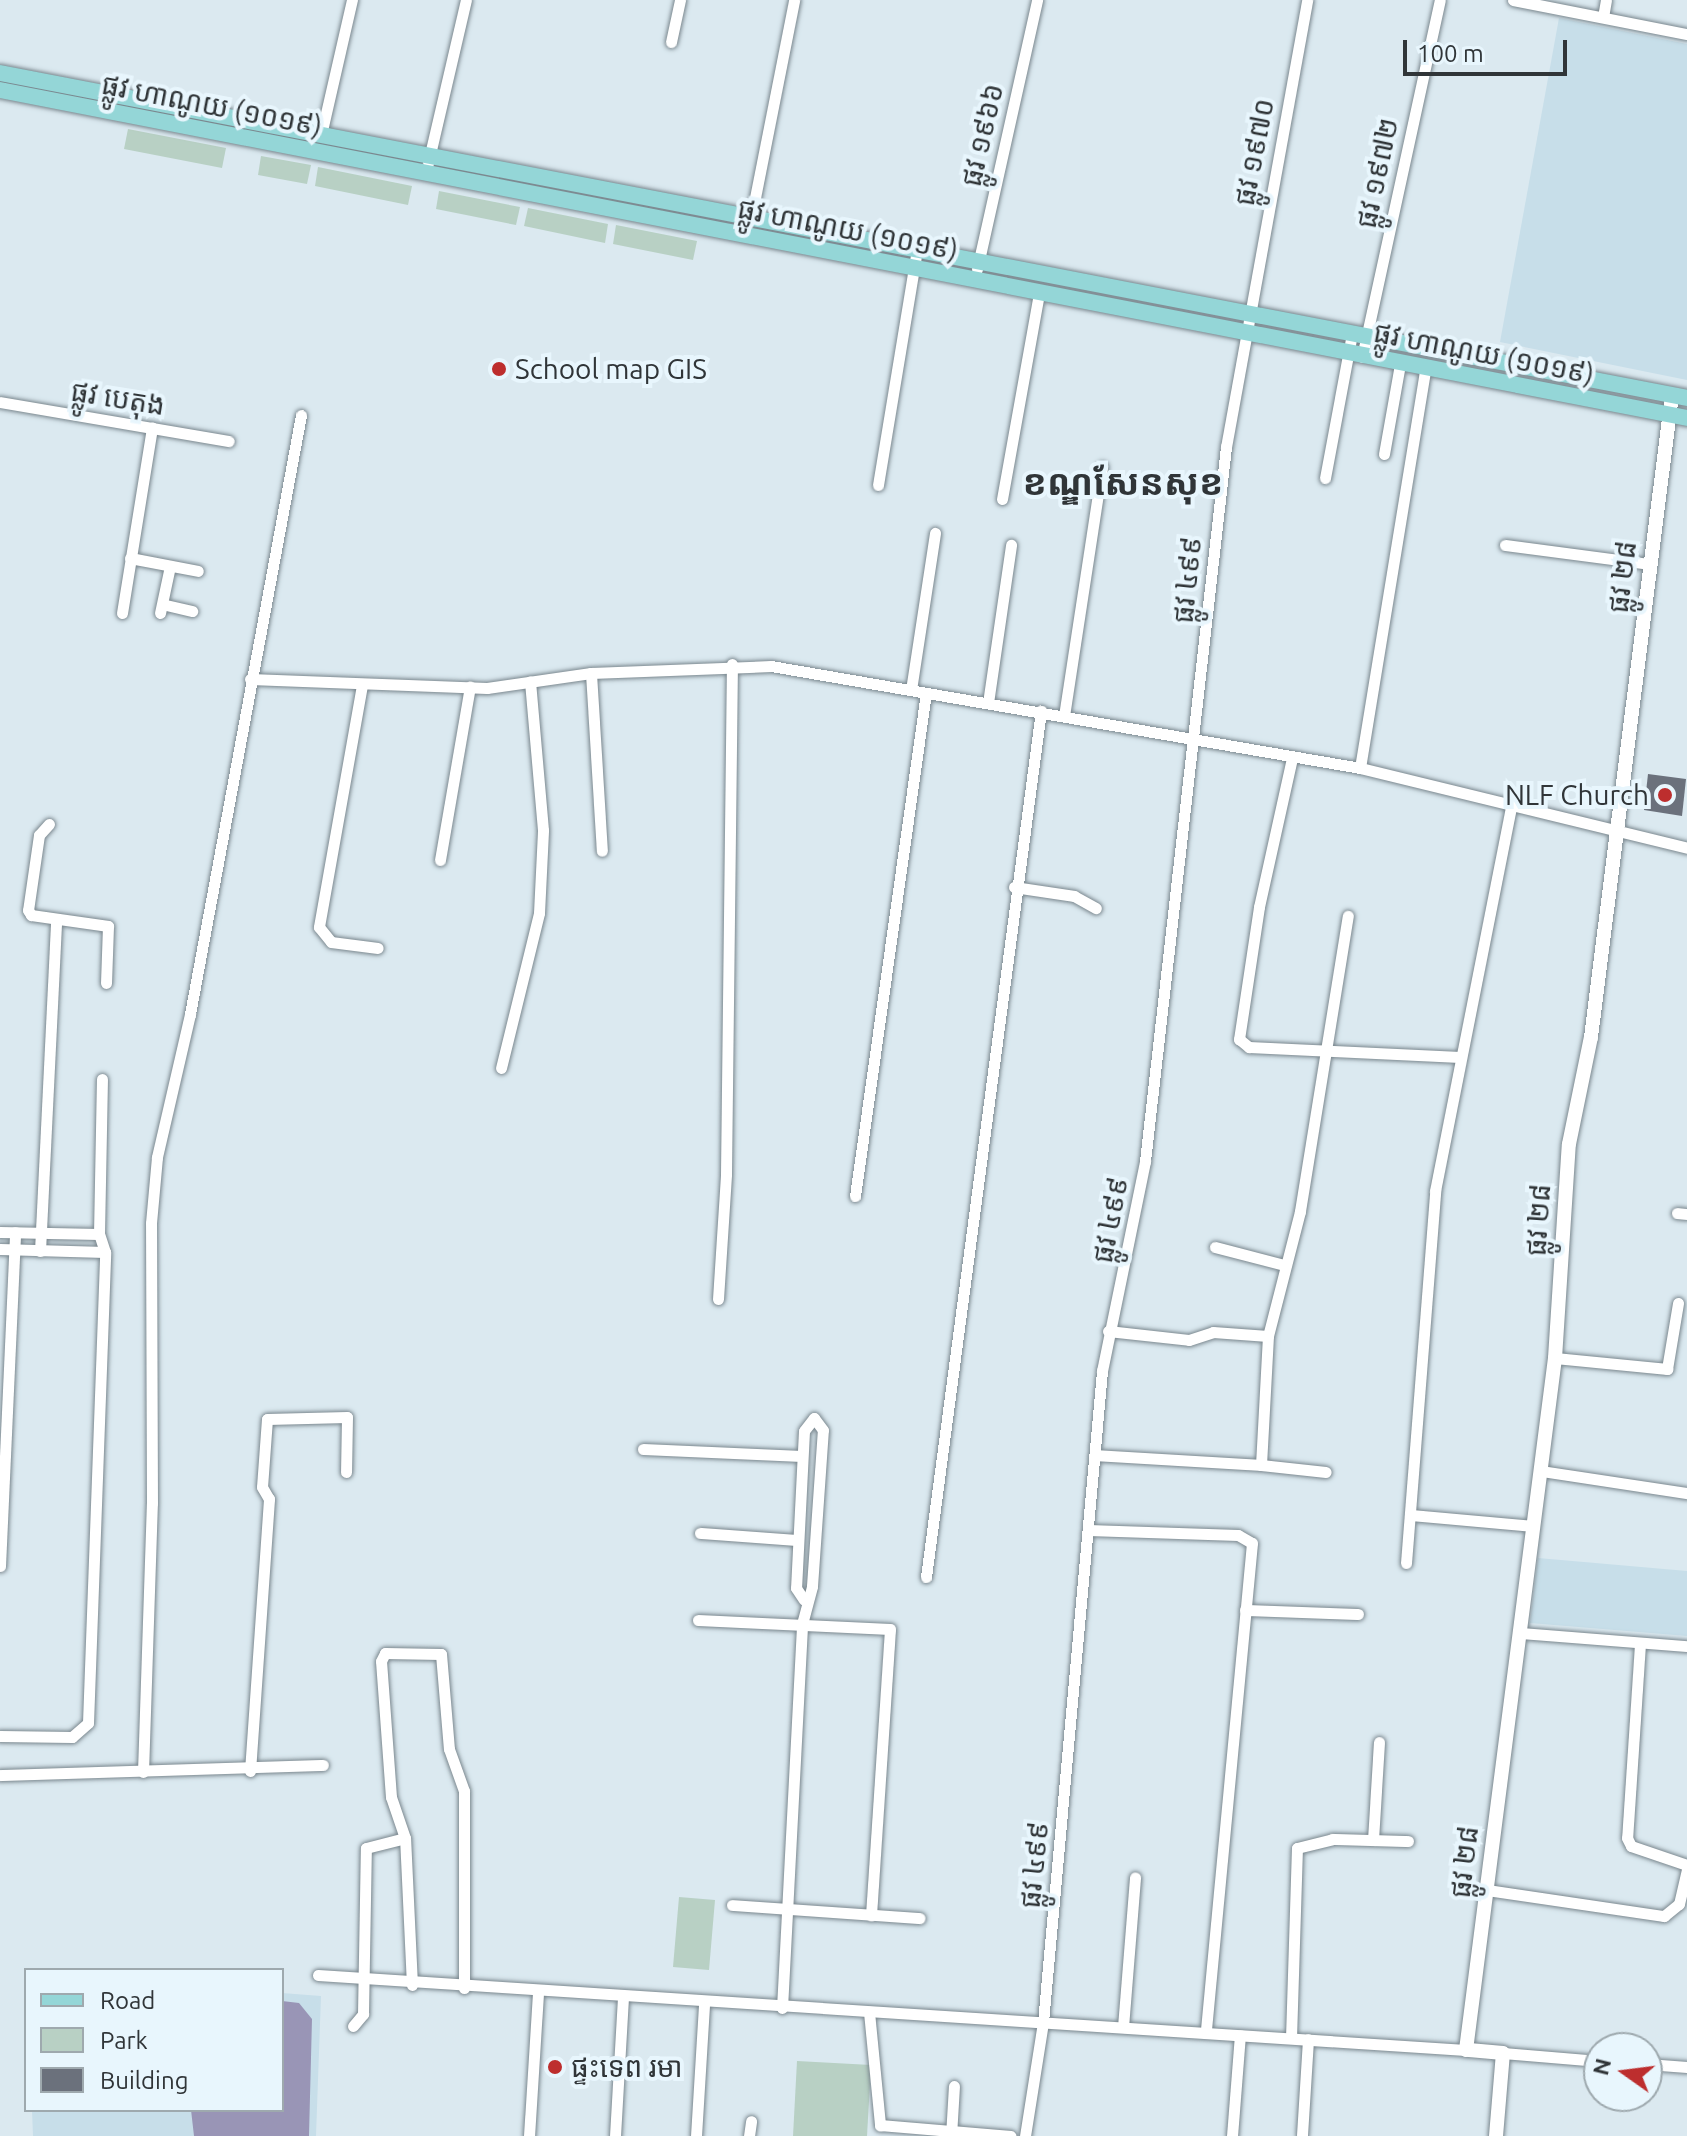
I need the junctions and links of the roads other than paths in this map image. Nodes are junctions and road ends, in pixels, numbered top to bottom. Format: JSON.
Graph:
{"nodes":[{"id":1,"x":352,"y":0,"type":"edge"},
{"id":2,"x":466,"y":0,"type":"edge"},
{"id":3,"x":680,"y":0,"type":"edge"},
{"id":4,"x":794,"y":0,"type":"edge"},
{"id":5,"x":1037,"y":0,"type":"edge"},
{"id":6,"x":1307,"y":0,"type":"edge"},
{"id":7,"x":1440,"y":0,"type":"edge"},
{"id":8,"x":1513,"y":0,"type":"edge"},
{"id":9,"x":1606,"y":0,"type":"edge"},
{"id":10,"x":1603,"y":17,"type":"junction"},
{"id":11,"x":1687,"y":34,"type":"edge"},
{"id":12,"x":671,"y":42,"type":"dead end"},
{"id":13,"x":0,"y":73,"type":"edge"},
{"id":14,"x":0,"y":90,"type":"edge"},
{"id":15,"x":321,"y":135,"type":"junction"},
{"id":16,"x":429,"y":155,"type":"junction"},
{"id":17,"x":428,"y":174,"type":"junction"},
{"id":18,"x":751,"y":218,"type":"junction"},
{"id":19,"x":917,"y":250,"type":"junction"},
{"id":20,"x":978,"y":262,"type":"junction"},
{"id":21,"x":914,"y":269,"type":"junction"},
{"id":22,"x":975,"y":281,"type":"junction"},
{"id":23,"x":1039,"y":293,"type":"junction"},
{"id":24,"x":1247,"y":314,"type":"junction"},
{"id":25,"x":1244,"y":333,"type":"junction"},
{"id":26,"x":1359,"y":335,"type":"junction"},
{"id":27,"x":1355,"y":355,"type":"junction"},
{"id":28,"x":1400,"y":364,"type":"junction"},
{"id":29,"x":1425,"y":369,"type":"junction"},
{"id":30,"x":1680,"y":396,"type":"edge"},
{"id":31,"x":0,"y":402,"type":"edge"},
{"id":32,"x":1668,"y":414,"type":"junction"},
{"id":33,"x":301,"y":415,"type":"dead end"},
{"id":34,"x":1687,"y":418,"type":"edge"},
{"id":35,"x":152,"y":427,"type":"junction"},
{"id":36,"x":229,"y":441,"type":"dead end"},
{"id":37,"x":1384,"y":454,"type":"dead end"},
{"id":38,"x":1102,"y":467,"type":"dead end"},
{"id":39,"x":1325,"y":478,"type":"dead end"},
{"id":40,"x":878,"y":485,"type":"dead end"},
{"id":41,"x":1002,"y":499,"type":"dead end"},
{"id":42,"x":935,"y":533,"type":"dead end"},
{"id":43,"x":1011,"y":545,"type":"dead end"},
{"id":44,"x":1505,"y":545,"type":"dead end"},
{"id":45,"x":130,"y":558,"type":"junction"},
{"id":46,"x":1649,"y":564,"type":"junction"},
{"id":47,"x":170,"y":566,"type":"junction"},
{"id":48,"x":198,"y":571,"type":"dead end"},
{"id":49,"x":192,"y":611,"type":"dead end"},
{"id":50,"x":122,"y":613,"type":"dead end"},
{"id":51,"x":732,"y":664,"type":"junction"},
{"id":52,"x":591,"y":673,"type":"junction"},
{"id":53,"x":250,"y":679,"type":"junction"},
{"id":54,"x":530,"y":682,"type":"junction"},
{"id":55,"x":362,"y":685,"type":"junction"},
{"id":56,"x":470,"y":687,"type":"junction"},
{"id":57,"x":911,"y":690,"type":"junction"},
{"id":58,"x":926,"y":693,"type":"junction"},
{"id":59,"x":988,"y":703,"type":"junction"},
{"id":60,"x":1041,"y":711,"type":"junction"},
{"id":61,"x":1064,"y":716,"type":"junction"},
{"id":62,"x":1197,"y":739,"type":"junction"},
{"id":63,"x":1292,"y":758,"type":"junction"},
{"id":64,"x":1360,"y":768,"type":"junction"},
{"id":65,"x":1512,"y":802,"type":"junction"},
{"id":66,"x":49,"y":824,"type":"dead end"},
{"id":67,"x":1618,"y":829,"type":"junction"},
{"id":68,"x":1687,"y":848,"type":"edge"},
{"id":69,"x":602,"y":851,"type":"dead end"},
{"id":70,"x":440,"y":860,"type":"dead end"},
{"id":71,"x":1014,"y":887,"type":"junction"},
{"id":72,"x":1096,"y":908,"type":"dead end"},
{"id":73,"x":1348,"y":916,"type":"dead end"},
{"id":74,"x":56,"y":919,"type":"junction"},
{"id":75,"x":378,"y":948,"type":"dead end"},
{"id":76,"x":106,"y":983,"type":"dead end"},
{"id":77,"x":1326,"y":1051,"type":"junction"},
{"id":78,"x":1460,"y":1057,"type":"junction"},
{"id":79,"x":501,"y":1068,"type":"dead end"},
{"id":80,"x":102,"y":1079,"type":"dead end"},
{"id":81,"x":855,"y":1196,"type":"dead end"},
{"id":82,"x":0,"y":1232,"type":"edge"},
{"id":83,"x":15,"y":1232,"type":"junction"},
{"id":84,"x":40,"y":1233,"type":"junction"},
{"id":85,"x":99,"y":1234,"type":"junction"},
{"id":86,"x":1215,"y":1247,"type":"dead end"},
{"id":87,"x":0,"y":1249,"type":"edge"},
{"id":88,"x":15,"y":1250,"type":"junction"},
{"id":89,"x":40,"y":1251,"type":"junction"},
{"id":90,"x":105,"y":1252,"type":"junction"},
{"id":91,"x":1284,"y":1265,"type":"junction"},
{"id":92,"x":718,"y":1299,"type":"dead end"},
{"id":93,"x":1678,"y":1303,"type":"dead end"},
{"id":94,"x":1108,"y":1331,"type":"junction"},
{"id":95,"x":1268,"y":1336,"type":"junction"},
{"id":96,"x":1555,"y":1358,"type":"junction"},
{"id":97,"x":643,"y":1449,"type":"dead end"},
{"id":98,"x":1095,"y":1455,"type":"junction"},
{"id":99,"x":802,"y":1456,"type":"junction"},
{"id":100,"x":1261,"y":1465,"type":"junction"},
{"id":101,"x":1541,"y":1471,"type":"junction"},
{"id":102,"x":346,"y":1472,"type":"dead end"},
{"id":103,"x":1326,"y":1472,"type":"dead end"},
{"id":104,"x":1687,"y":1493,"type":"edge"},
{"id":105,"x":1411,"y":1515,"type":"junction"},
{"id":106,"x":1534,"y":1526,"type":"junction"},
{"id":107,"x":1088,"y":1530,"type":"junction"},
{"id":108,"x":700,"y":1533,"type":"dead end"},
{"id":109,"x":798,"y":1540,"type":"junction"},
{"id":110,"x":1406,"y":1563,"type":"dead end"},
{"id":111,"x":0,"y":1566,"type":"edge"},
{"id":112,"x":926,"y":1577,"type":"dead end"},
{"id":113,"x":804,"y":1600,"type":"junction"},
{"id":114,"x":1245,"y":1610,"type":"junction"},
{"id":115,"x":1358,"y":1614,"type":"dead end"},
{"id":116,"x":698,"y":1620,"type":"dead end"},
{"id":117,"x":802,"y":1624,"type":"junction"},
{"id":118,"x":1520,"y":1633,"type":"junction"},
{"id":119,"x":1640,"y":1644,"type":"junction"},
{"id":120,"x":1687,"y":1646,"type":"edge"},
{"id":121,"x":0,"y":1736,"type":"edge"},
{"id":122,"x":1379,"y":1742,"type":"dead end"},
{"id":123,"x":323,"y":1765,"type":"dead end"},
{"id":124,"x":250,"y":1771,"type":"junction"},
{"id":125,"x":143,"y":1772,"type":"junction"},
{"id":126,"x":0,"y":1775,"type":"edge"},
{"id":127,"x":405,"y":1838,"type":"junction"},
{"id":128,"x":1373,"y":1840,"type":"junction"},
{"id":129,"x":1408,"y":1841,"type":"dead end"},
{"id":130,"x":1687,"y":1867,"type":"edge"},
{"id":131,"x":1135,"y":1877,"type":"dead end"},
{"id":132,"x":1487,"y":1890,"type":"junction"},
{"id":133,"x":732,"y":1905,"type":"dead end"},
{"id":134,"x":788,"y":1909,"type":"junction"},
{"id":135,"x":871,"y":1915,"type":"junction"},
{"id":136,"x":920,"y":1918,"type":"dead end"},
{"id":137,"x":318,"y":1975,"type":"dead end"},
{"id":138,"x":362,"y":1980,"type":"junction"},
{"id":139,"x":412,"y":1985,"type":"junction"},
{"id":140,"x":464,"y":1988,"type":"junction"},
{"id":141,"x":538,"y":1993,"type":"junction"},
{"id":142,"x":623,"y":1998,"type":"junction"},
{"id":143,"x":704,"y":2004,"type":"junction"},
{"id":144,"x":782,"y":2008,"type":"junction"},
{"id":145,"x":869,"y":2012,"type":"junction"},
{"id":146,"x":1043,"y":2022,"type":"junction"},
{"id":147,"x":353,"y":2026,"type":"dead end"},
{"id":148,"x":1123,"y":2027,"type":"junction"},
{"id":149,"x":1206,"y":2033,"type":"junction"},
{"id":150,"x":1240,"y":2035,"type":"junction"},
{"id":151,"x":1291,"y":2038,"type":"junction"},
{"id":152,"x":1308,"y":2039,"type":"junction"},
{"id":153,"x":1466,"y":2050,"type":"junction"},
{"id":154,"x":1503,"y":2053,"type":"junction"},
{"id":155,"x":1583,"y":2060,"type":"edge"},
{"id":156,"x":1663,"y":2065,"type":"edge"},
{"id":157,"x":1687,"y":2067,"type":"edge"},
{"id":158,"x":954,"y":2086,"type":"dead end"},
{"id":159,"x":751,"y":2121,"type":"dead end"},
{"id":160,"x":952,"y":2134,"type":"edge"},
{"id":161,"x":1302,"y":2135,"type":"edge"},
{"id":162,"x":529,"y":2136,"type":"edge"},
{"id":163,"x":615,"y":2136,"type":"edge"},
{"id":164,"x":696,"y":2136,"type":"edge"},
{"id":165,"x":749,"y":2136,"type":"edge"},
{"id":166,"x":1011,"y":2136,"type":"edge"},
{"id":167,"x":1025,"y":2136,"type":"edge"},
{"id":168,"x":1232,"y":2136,"type":"edge"},
{"id":169,"x":1496,"y":2136,"type":"edge"}],
"edges":[{"from":1,"to":15,"type":"street"},
{"from":2,"to":16,"type":"street"},
{"from":3,"to":12,"type":"street"},
{"from":4,"to":18,"type":"street"},
{"from":5,"to":20,"type":"street","name":"ផ្លូវ ១៩៦៦"},
{"from":6,"to":24,"type":"street","name":"ផ្លូវ ១៩៧០"},
{"from":7,"to":26,"type":"street","name":"ផ្លូវ ១៩៧២"},
{"from":8,"to":10,"type":"street"},
{"from":9,"to":10,"type":"street"},
{"from":10,"to":11,"type":"street"},
{"from":13,"to":15,"type":"main road","name":"ផ្លូវ ហាណូយ (១០១៩)"},
{"from":14,"to":17,"type":"main road","name":"ផ្លូវ ហាណូយ (១០១៩)"},
{"from":15,"to":16,"type":"main road","name":"ផ្លូវ ហាណូយ (១០១៩)"},
{"from":16,"to":17,"type":"street"},
{"from":16,"to":18,"type":"main road","name":"ផ្លូវ ហាណូយ (១០១៩)"},
{"from":17,"to":21,"type":"main road","name":"ផ្លូវ ហាណូយ (១០១៩)"},
{"from":18,"to":19,"type":"main road","name":"ផ្លូវ ហាណូយ (១០១៩)"},
{"from":19,"to":20,"type":"main road","name":"ផ្លូវ ហាណូយ (១០១៩)"},
{"from":19,"to":21,"type":"street"},
{"from":20,"to":22,"type":"street","name":"ផ្លូវ ១៩៦៦"},
{"from":20,"to":24,"type":"main road","name":"ផ្លូវ ហាណូយ (១០១៩)"},
{"from":21,"to":22,"type":"main road","name":"ផ្លូវ ហាណូយ (១០១៩)"},
{"from":21,"to":40,"type":"street"},
{"from":22,"to":23,"type":"main road","name":"ផ្លូវ ហាណូយ (១០១៩)"},
{"from":23,"to":25,"type":"main road","name":"ផ្លូវ ហាណូយ (១០១៩)"},
{"from":23,"to":41,"type":"street"},
{"from":24,"to":25,"type":"street","name":"ផ្លូវ ៤៩៩"},
{"from":24,"to":26,"type":"main road","name":"ផ្លូវ ហាណូយ (១០១៩)"},
{"from":25,"to":27,"type":"main road","name":"ផ្លូវ ហាណូយ (១០១៩)"},
{"from":25,"to":62,"type":"street","name":"ផ្លូវ ៤៩៩"},
{"from":26,"to":27,"type":"street","name":"ផ្លូវ ១៩៧២"},
{"from":26,"to":30,"type":"main road","name":"ផ្លូវ ហាណូយ (១០១៩)"},
{"from":27,"to":28,"type":"main road","name":"ផ្លូវ ហាណូយ (១០១៩)"},
{"from":27,"to":39,"type":"street","name":"ផ្លូវ ១៩៧២"},
{"from":28,"to":29,"type":"main road","name":"ផ្លូវ ហាណូយ (១០១៩)"},
{"from":28,"to":37,"type":"street"},
{"from":29,"to":32,"type":"main road","name":"ផ្លូវ ហាណូយ (១០១៩)"},
{"from":29,"to":64,"type":"street"},
{"from":30,"to":32,"type":"street","name":"ផ្លូវ ២៨"},
{"from":31,"to":35,"type":"street","name":"ផ្លូវ បេតុង"},
{"from":32,"to":34,"type":"main road","name":"ផ្លូវ ហាណូយ (១០១៩)"},
{"from":32,"to":46,"type":"street","name":"ផ្លូវ ២៨"},
{"from":33,"to":53,"type":"street"},
{"from":35,"to":36,"type":"street","name":"ផ្លូវ បេតុង"},
{"from":35,"to":45,"type":"street"},
{"from":38,"to":61,"type":"street"},
{"from":42,"to":57,"type":"street"},
{"from":43,"to":59,"type":"street"},
{"from":44,"to":46,"type":"street"},
{"from":45,"to":47,"type":"street"},
{"from":45,"to":50,"type":"street"},
{"from":46,"to":67,"type":"street","name":"ផ្លូវ ២៨"},
{"from":47,"to":48,"type":"street"},
{"from":47,"to":49,"type":"street"},
{"from":51,"to":52,"type":"street"},
{"from":51,"to":57,"type":"street"},
{"from":51,"to":92,"type":"street"},
{"from":52,"to":54,"type":"street"},
{"from":52,"to":69,"type":"street"},
{"from":53,"to":55,"type":"street"},
{"from":53,"to":125,"type":"street"},
{"from":54,"to":56,"type":"street"},
{"from":54,"to":79,"type":"street"},
{"from":55,"to":56,"type":"street"},
{"from":55,"to":75,"type":"street"},
{"from":56,"to":70,"type":"street"},
{"from":57,"to":58,"type":"street"},
{"from":58,"to":59,"type":"street"},
{"from":58,"to":81,"type":"street"},
{"from":59,"to":60,"type":"street"},
{"from":60,"to":61,"type":"street"},
{"from":60,"to":71,"type":"street"},
{"from":61,"to":62,"type":"street"},
{"from":62,"to":63,"type":"street"},
{"from":62,"to":94,"type":"street","name":"ផ្លូវ ៤៩៩"},
{"from":63,"to":64,"type":"street"},
{"from":63,"to":77,"type":"street"},
{"from":64,"to":65,"type":"street"},
{"from":65,"to":67,"type":"street"},
{"from":65,"to":78,"type":"street"},
{"from":66,"to":74,"type":"street"},
{"from":67,"to":68,"type":"street"},
{"from":67,"to":96,"type":"street","name":"ផ្លូវ ២៨"},
{"from":71,"to":72,"type":"street"},
{"from":71,"to":112,"type":"street"},
{"from":73,"to":77,"type":"street"},
{"from":74,"to":76,"type":"street"},
{"from":74,"to":84,"type":"street"},
{"from":77,"to":78,"type":"street"},
{"from":77,"to":91,"type":"street"},
{"from":78,"to":105,"type":"street"},
{"from":80,"to":85,"type":"street"},
{"from":82,"to":83,"type":"street"},
{"from":83,"to":84,"type":"street"},
{"from":83,"to":88,"type":"street"},
{"from":84,"to":85,"type":"street"},
{"from":84,"to":89,"type":"street"},
{"from":85,"to":90,"type":"street"},
{"from":86,"to":91,"type":"street"},
{"from":87,"to":88,"type":"street"},
{"from":88,"to":89,"type":"street"},
{"from":88,"to":111,"type":"street"},
{"from":89,"to":90,"type":"street"},
{"from":90,"to":121,"type":"street"},
{"from":91,"to":95,"type":"street"},
{"from":93,"to":96,"type":"street"},
{"from":94,"to":95,"type":"street"},
{"from":94,"to":98,"type":"street","name":"ផ្លូវ ៤៩៩"},
{"from":95,"to":100,"type":"street"},
{"from":96,"to":101,"type":"street","name":"ផ្លូវ ២៨"},
{"from":97,"to":99,"type":"street"},
{"from":98,"to":100,"type":"street"},
{"from":98,"to":107,"type":"street","name":"ផ្លូវ ៤៩៩"},
{"from":99,"to":109,"type":"street"},
{"from":99,"to":113,"type":"street"},
{"from":100,"to":103,"type":"street"},
{"from":101,"to":104,"type":"street"},
{"from":101,"to":106,"type":"street","name":"ផ្លូវ ២៨"},
{"from":102,"to":124,"type":"street"},
{"from":105,"to":106,"type":"street"},
{"from":105,"to":110,"type":"street"},
{"from":106,"to":118,"type":"street","name":"ផ្លូវ ២៨"},
{"from":107,"to":114,"type":"street"},
{"from":107,"to":146,"type":"street","name":"ផ្លូវ ៤៩៩"},
{"from":108,"to":109,"type":"street"},
{"from":109,"to":113,"type":"street"},
{"from":113,"to":117,"type":"street"},
{"from":114,"to":115,"type":"street"},
{"from":114,"to":149,"type":"street"},
{"from":116,"to":117,"type":"street"},
{"from":117,"to":134,"type":"street"},
{"from":117,"to":135,"type":"street"},
{"from":118,"to":119,"type":"street"},
{"from":118,"to":132,"type":"street","name":"ផ្លូវ ២៨"},
{"from":119,"to":120,"type":"street"},
{"from":119,"to":130,"type":"street"},
{"from":122,"to":128,"type":"street"},
{"from":123,"to":124,"type":"street"},
{"from":124,"to":125,"type":"street"},
{"from":125,"to":126,"type":"street"},
{"from":127,"to":138,"type":"street"},
{"from":127,"to":139,"type":"street"},
{"from":127,"to":140,"type":"street"},
{"from":128,"to":129,"type":"street"},
{"from":128,"to":151,"type":"street"},
{"from":130,"to":132,"type":"street"},
{"from":131,"to":148,"type":"street"},
{"from":132,"to":153,"type":"street","name":"ផ្លូវ ២៨"},
{"from":133,"to":134,"type":"street"},
{"from":134,"to":135,"type":"street"},
{"from":134,"to":144,"type":"street"},
{"from":135,"to":136,"type":"street"},
{"from":137,"to":138,"type":"street"},
{"from":138,"to":139,"type":"street"},
{"from":138,"to":147,"type":"street"},
{"from":139,"to":140,"type":"street"},
{"from":140,"to":141,"type":"street"},
{"from":141,"to":142,"type":"street"},
{"from":141,"to":162,"type":"street"},
{"from":142,"to":143,"type":"street"},
{"from":142,"to":163,"type":"street"},
{"from":143,"to":144,"type":"street"},
{"from":143,"to":164,"type":"street"},
{"from":144,"to":145,"type":"street"},
{"from":145,"to":146,"type":"street"},
{"from":145,"to":160,"type":"street"},
{"from":146,"to":148,"type":"street"},
{"from":146,"to":167,"type":"street","name":"ផ្លូវ ៤៩៩"},
{"from":148,"to":149,"type":"street"},
{"from":149,"to":150,"type":"street"},
{"from":150,"to":151,"type":"street"},
{"from":150,"to":168,"type":"street"},
{"from":151,"to":152,"type":"street"},
{"from":152,"to":153,"type":"street"},
{"from":152,"to":161,"type":"street"},
{"from":153,"to":154,"type":"street"},
{"from":154,"to":155,"type":"street"},
{"from":154,"to":169,"type":"street"},
{"from":156,"to":157,"type":"street"},
{"from":158,"to":160,"type":"street"},
{"from":159,"to":165,"type":"street"},
{"from":160,"to":166,"type":"street"}]}
